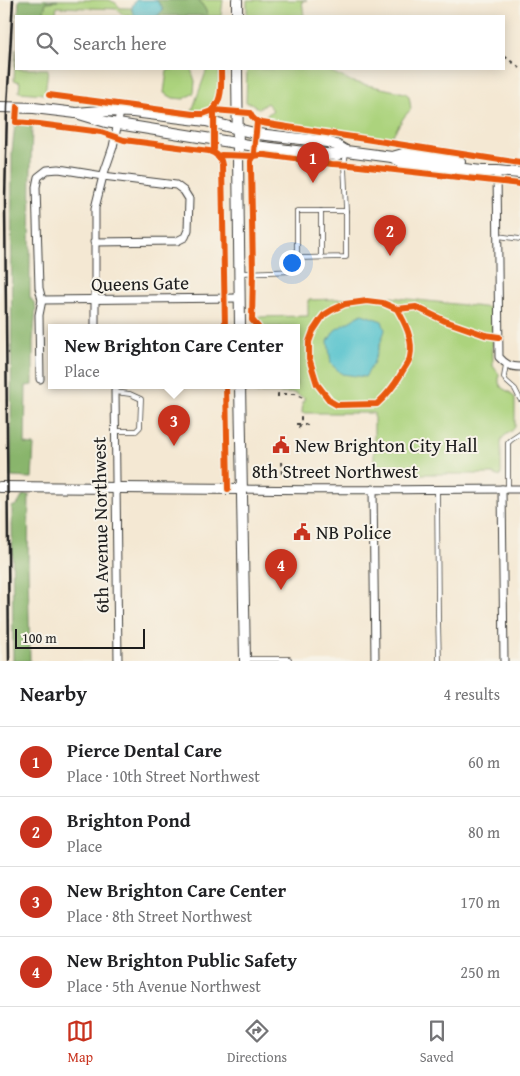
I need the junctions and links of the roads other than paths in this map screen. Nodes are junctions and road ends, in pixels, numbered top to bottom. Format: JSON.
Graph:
{"nodes":[{"id":1,"x":237,"y":0,"type":"edge"},
{"id":2,"x":237,"y":15,"type":"edge"},
{"id":3,"x":237,"y":70,"type":"edge"},
{"id":4,"x":0,"y":107,"type":"edge"},
{"id":5,"x":120,"y":112,"type":"junction"},
{"id":6,"x":76,"y":113,"type":"junction"},
{"id":7,"x":118,"y":124,"type":"junction"},
{"id":8,"x":237,"y":129,"type":"junction"},
{"id":9,"x":237,"y":142,"type":"junction"},
{"id":10,"x":346,"y":151,"type":"junction"},
{"id":11,"x":497,"y":171,"type":"junction"},
{"id":12,"x":520,"y":173,"type":"edge"},
{"id":13,"x":103,"y":176,"type":"junction"},
{"id":14,"x":322,"y":211,"type":"junction"},
{"id":15,"x":346,"y":211,"type":"junction"},
{"id":16,"x":498,"y":236,"type":"junction"},
{"id":17,"x":520,"y":239,"type":"edge"},
{"id":18,"x":94,"y":242,"type":"junction"},
{"id":19,"x":322,"y":257,"type":"junction"},
{"id":20,"x":297,"y":258,"type":"junction"},
{"id":21,"x":239,"y":272,"type":"junction"},
{"id":22,"x":239,"y":298,"type":"junction"},
{"id":23,"x":42,"y":300,"type":"junction"},
{"id":24,"x":94,"y":300,"type":"junction"},
{"id":25,"x":94,"y":324,"type":"edge"},
{"id":26,"x":240,"y":324,"type":"edge"},
{"id":27,"x":506,"y":364,"type":"junction"},
{"id":28,"x":520,"y":367,"type":"edge"},
{"id":29,"x":40,"y":379,"type":"dead end"},
{"id":30,"x":240,"y":389,"type":"edge"},
{"id":31,"x":115,"y":391,"type":"joint"},
{"id":32,"x":520,"y":399,"type":"edge"},
{"id":33,"x":115,"y":431,"type":"junction"},
{"id":34,"x":520,"y":434,"type":"edge"},
{"id":35,"x":0,"y":487,"type":"edge"},
{"id":36,"x":115,"y":488,"type":"junction"},
{"id":37,"x":242,"y":489,"type":"junction"},
{"id":38,"x":373,"y":489,"type":"junction"},
{"id":39,"x":437,"y":489,"type":"junction"},
{"id":40,"x":505,"y":489,"type":"junction"},
{"id":41,"x":520,"y":489,"type":"edge"},
{"id":42,"x":289,"y":659,"type":"dead end"},
{"id":43,"x":245,"y":660,"type":"edge"},
{"id":44,"x":118,"y":661,"type":"edge"},
{"id":45,"x":375,"y":661,"type":"edge"},
{"id":46,"x":439,"y":661,"type":"edge"},
{"id":47,"x":504,"y":661,"type":"edge"}],
"edges":[{"from":1,"to":2,"type":"street"},
{"from":3,"to":8,"type":"street"},
{"from":4,"to":6,"type":"street"},
{"from":5,"to":6,"type":"street"},
{"from":5,"to":7,"type":"street"},
{"from":5,"to":8,"type":"street"},
{"from":6,"to":7,"type":"street"},
{"from":7,"to":9,"type":"street"},
{"from":7,"to":13,"type":"street"},
{"from":8,"to":9,"type":"street"},
{"from":8,"to":10,"type":"street"},
{"from":9,"to":10,"type":"street"},
{"from":9,"to":21,"type":"street"},
{"from":10,"to":11,"type":"street"},
{"from":10,"to":15,"type":"lane"},
{"from":11,"to":12,"type":"street"},
{"from":11,"to":16,"type":"street"},
{"from":13,"to":18,"type":"street"},
{"from":13,"to":18,"type":"street"},
{"from":13,"to":23,"type":"street"},
{"from":14,"to":15,"type":"lane"},
{"from":14,"to":19,"type":"lane"},
{"from":14,"to":20,"type":"lane"},
{"from":15,"to":19,"type":"lane"},
{"from":16,"to":17,"type":"lane"},
{"from":16,"to":27,"type":"street"},
{"from":18,"to":24,"type":"street"},
{"from":19,"to":20,"type":"lane"},
{"from":20,"to":21,"type":"lane"},
{"from":21,"to":22,"type":"street"},
{"from":22,"to":24,"type":"street","name":"Queens Gate"},
{"from":22,"to":26,"type":"street"},
{"from":23,"to":24,"type":"street","name":"Queens Gate"},
{"from":23,"to":29,"type":"street"},
{"from":24,"to":25,"type":"street"},
{"from":27,"to":28,"type":"street"},
{"from":27,"to":32,"type":"lane"},
{"from":30,"to":37,"type":"street"},
{"from":31,"to":33,"type":"street","name":"6th Avenue Northwest"},
{"from":31,"to":33,"type":"lane"},
{"from":33,"to":36,"type":"street","name":"6th Avenue Northwest"},
{"from":34,"to":40,"type":"lane"},
{"from":35,"to":36,"type":"street","name":"8th Street Northwest"},
{"from":36,"to":37,"type":"street","name":"8th Street Northwest"},
{"from":36,"to":44,"type":"street","name":"6th Avenue Northwest"},
{"from":37,"to":38,"type":"street","name":"8th Street Northwest"},
{"from":37,"to":43,"type":"street"},
{"from":38,"to":39,"type":"street","name":"8th Street Northwest"},
{"from":38,"to":45,"type":"street"},
{"from":39,"to":40,"type":"street","name":"8th Street Northwest"},
{"from":39,"to":46,"type":"lane"},
{"from":40,"to":41,"type":"street","name":"8th Street Northwest"},
{"from":40,"to":47,"type":"street"},
{"from":42,"to":43,"type":"lane"}]}
